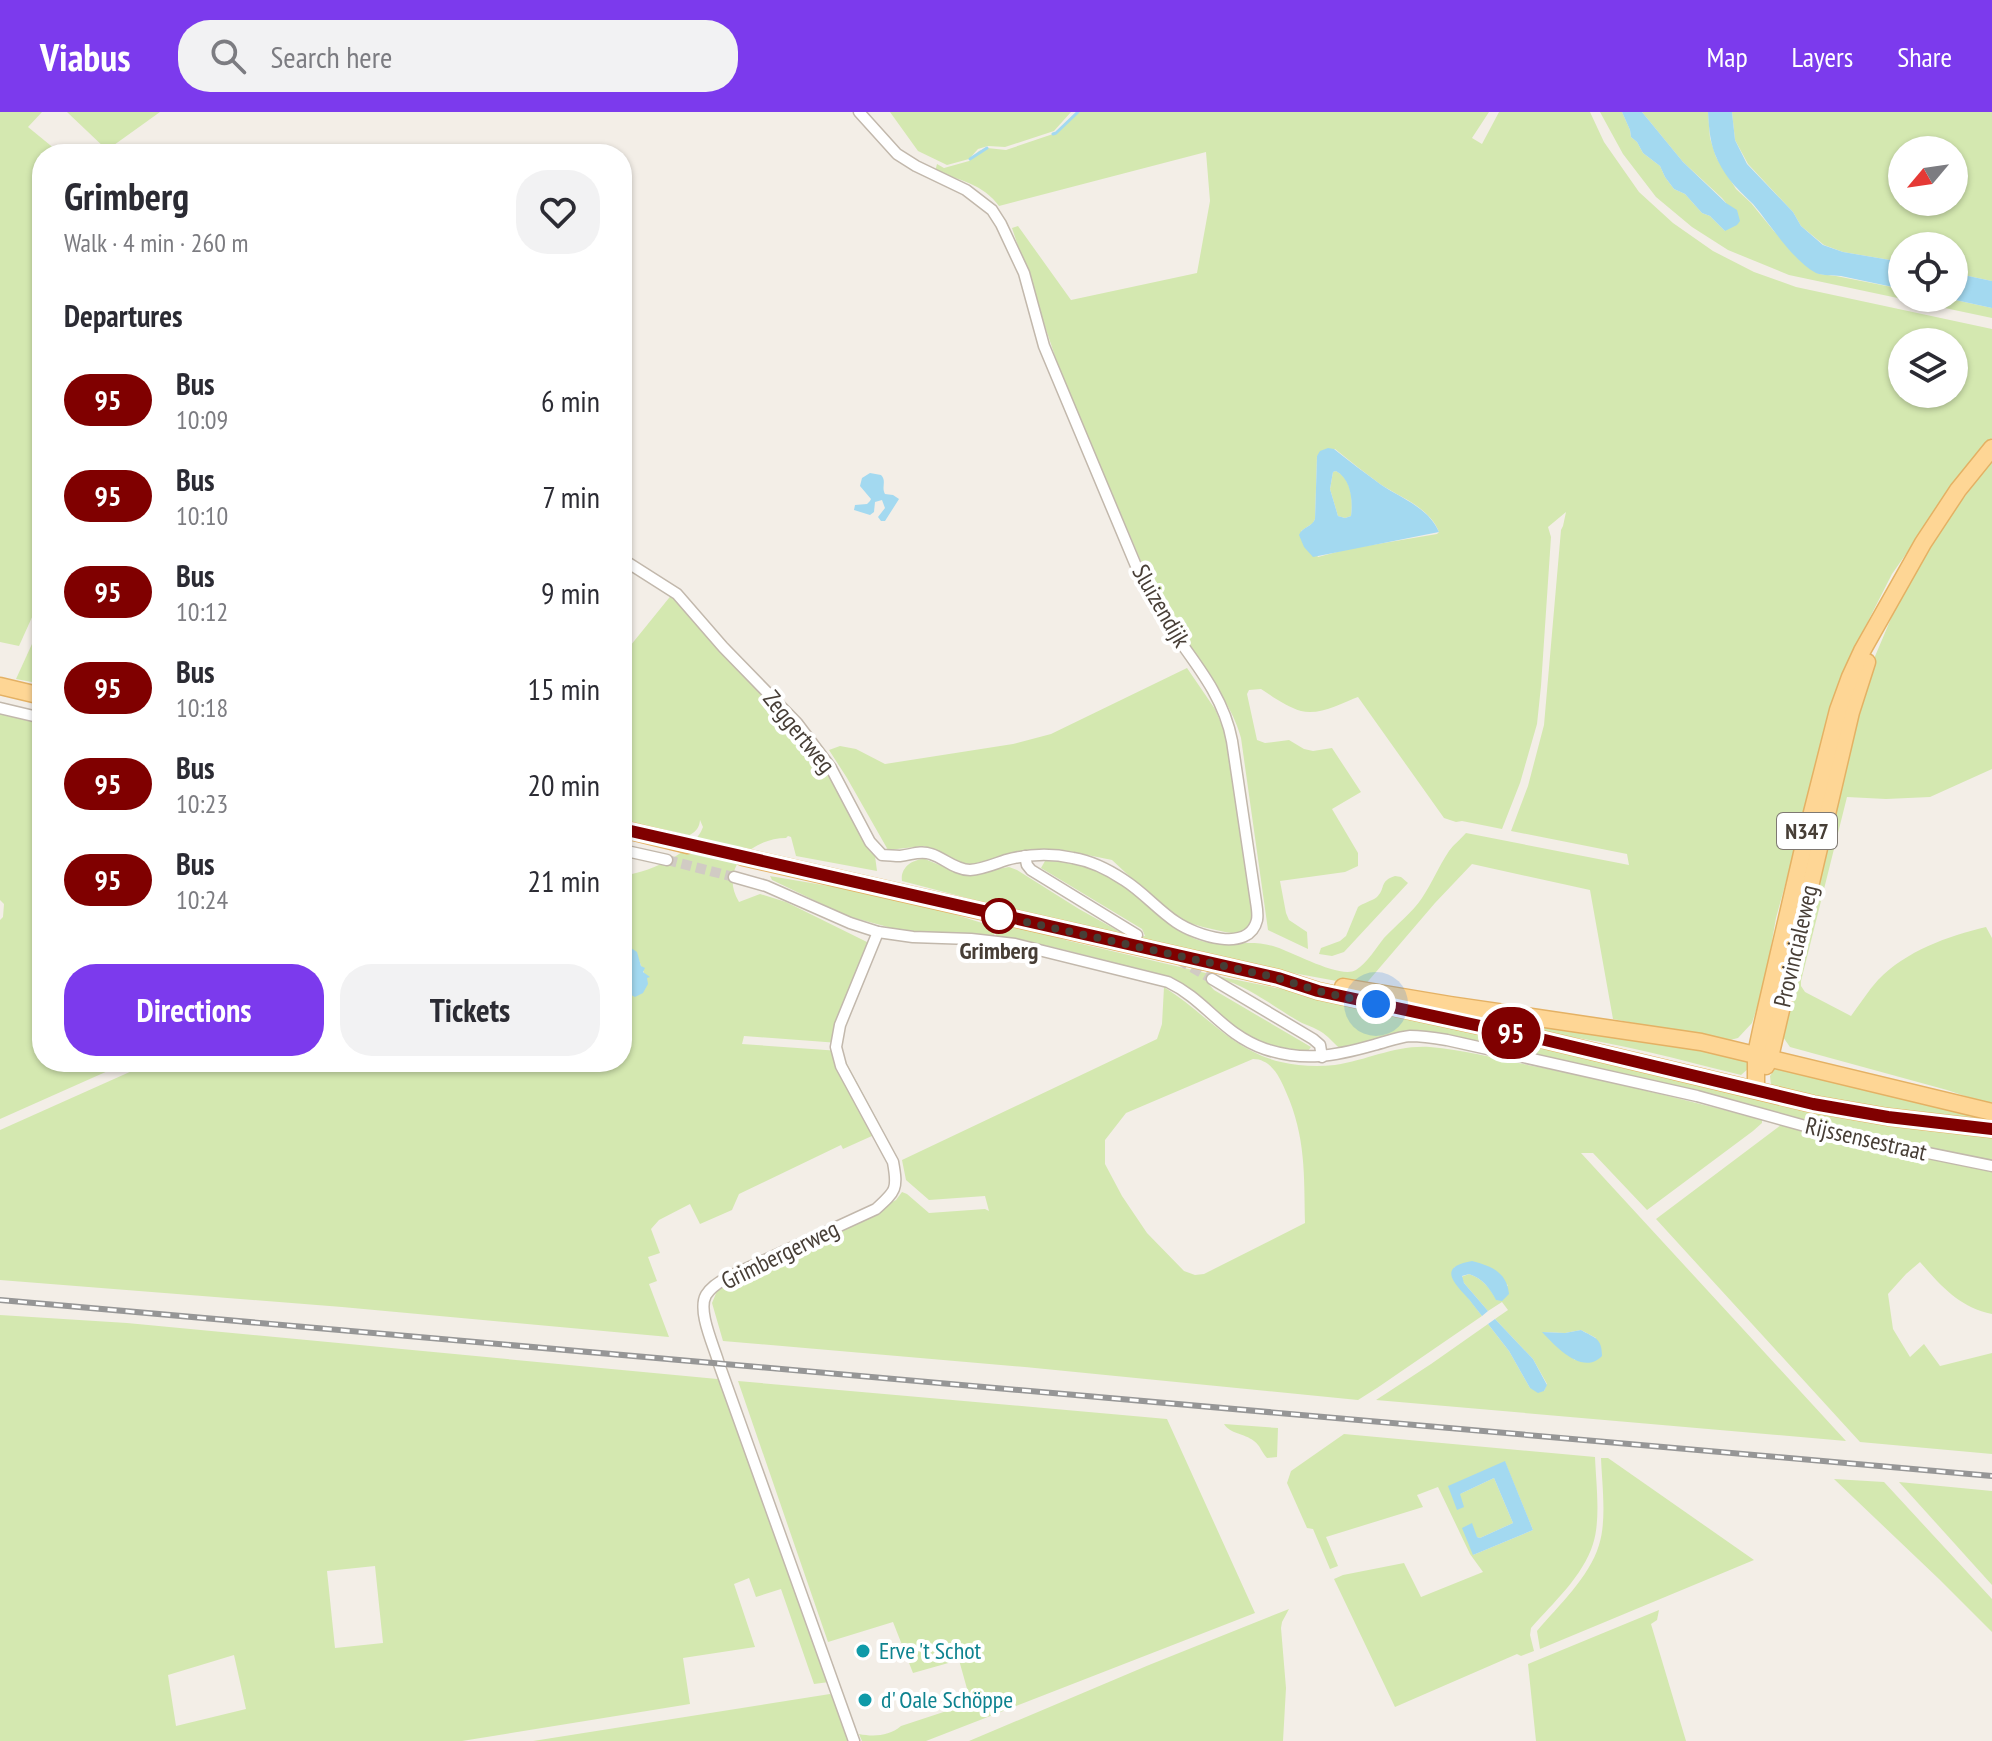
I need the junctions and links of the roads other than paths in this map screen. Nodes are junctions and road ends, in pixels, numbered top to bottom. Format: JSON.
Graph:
{"nodes":[{"id":1,"x":859,"y":112,"type":"edge"},
{"id":2,"x":1992,"y":448,"type":"edge"},
{"id":3,"x":632,"y":565,"type":"edge"},
{"id":4,"x":0,"y":686,"type":"edge"},
{"id":5,"x":32,"y":694,"type":"edge"},
{"id":6,"x":0,"y":708,"type":"edge"},
{"id":7,"x":32,"y":716,"type":"edge"},
{"id":8,"x":632,"y":831,"type":"edge"},
{"id":9,"x":688,"y":845,"type":"tunnel mouth"},
{"id":10,"x":632,"y":852,"type":"edge"},
{"id":11,"x":1025,"y":856,"type":"junction"},
{"id":12,"x":743,"y":857,"type":"tunnel mouth"},
{"id":13,"x":667,"y":860,"type":"tunnel mouth"},
{"id":14,"x":734,"y":877,"type":"tunnel mouth"},
{"id":15,"x":878,"y":932,"type":"junction"},
{"id":16,"x":1137,"y":935,"type":"dead end"},
{"id":17,"x":1278,"y":978,"type":"junction"},
{"id":18,"x":1212,"y":979,"type":"tunnel mouth"},
{"id":19,"x":1763,"y":1056,"type":"junction"},
{"id":20,"x":1322,"y":1057,"type":"junction"},
{"id":21,"x":1756,"y":1090,"type":"junction"},
{"id":22,"x":1992,"y":1112,"type":"edge"},
{"id":23,"x":1992,"y":1129,"type":"edge"},
{"id":24,"x":1992,"y":1166,"type":"edge"},
{"id":25,"x":854,"y":1741,"type":"edge"}],
"edges":[{"from":1,"to":11,"type":"street","name":"Sluizendijk"},
{"from":2,"to":19,"type":"main road","name":"Provincialeweg","number":"N347"},
{"from":3,"to":11,"type":"street","name":"Zeggertweg"},
{"from":4,"to":5,"type":"main road"},
{"from":6,"to":7,"type":"street"},
{"from":8,"to":9,"type":"main road"},
{"from":10,"to":13,"type":"street"},
{"from":11,"to":16,"type":"street"},
{"from":12,"to":17,"type":"main road","name":"Rijssensestraat"},
{"from":14,"to":15,"type":"street","name":"Rijssensestraat"},
{"from":15,"to":20,"type":"street","name":"Rijssensestraat"},
{"from":15,"to":25,"type":"street","name":"Grimbergerweg"},
{"from":17,"to":19,"type":"main road","name":"Rijssensestraat"},
{"from":17,"to":21,"type":"main road","name":"Rijssensestraat"},
{"from":18,"to":20,"type":"street"},
{"from":19,"to":21,"type":"main road","number":"N347"},
{"from":19,"to":22,"type":"main road","name":"Rijssensestraat"},
{"from":20,"to":24,"type":"street","name":"Rijssensestraat"},
{"from":21,"to":23,"type":"main road","name":"Rijssensestraat"}]}
